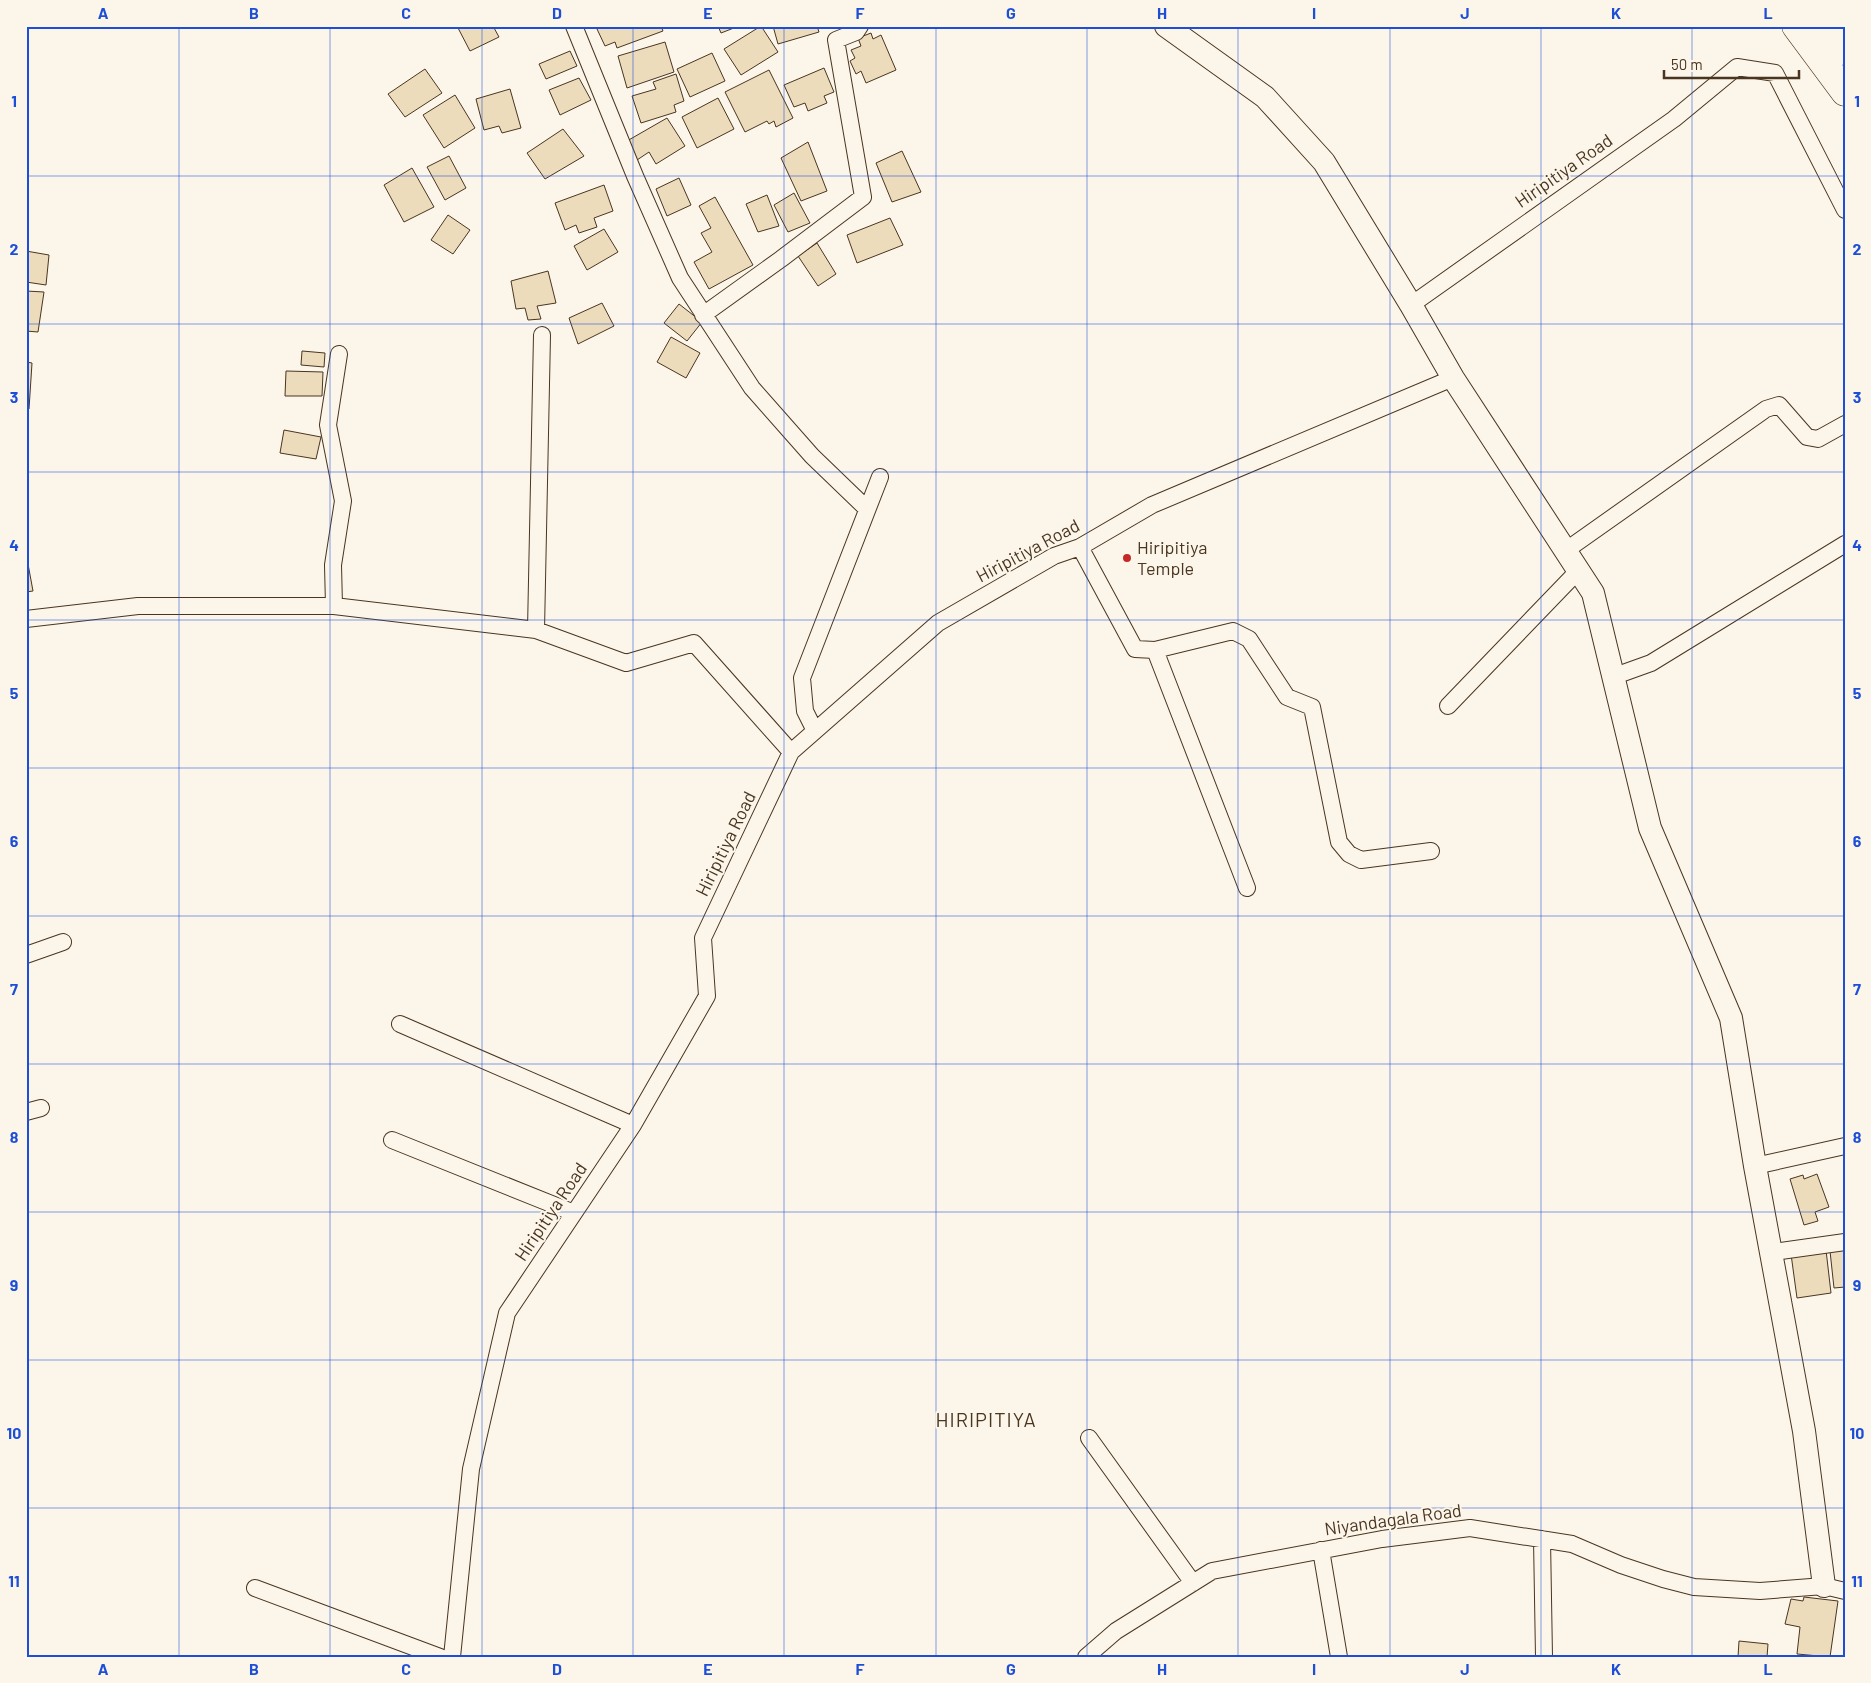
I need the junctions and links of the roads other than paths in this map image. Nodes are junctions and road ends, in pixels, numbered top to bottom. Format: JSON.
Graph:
{"nodes":[{"id":1,"x":574,"y":26,"type":"edge"},
{"id":2,"x":860,"y":26,"type":"edge"},
{"id":3,"x":1166,"y":26,"type":"edge"},
{"id":4,"x":1796,"y":26,"type":"edge"},
{"id":5,"x":1827,"y":26,"type":"edge"},
{"id":6,"x":1845,"y":51,"type":"edge"},
{"id":7,"x":1845,"y":92,"type":"edge"},
{"id":8,"x":1845,"y":210,"type":"edge"},
{"id":9,"x":1411,"y":305,"type":"junction"},
{"id":10,"x":704,"y":314,"type":"junction"},
{"id":11,"x":542,"y":335,"type":"dead end"},
{"id":12,"x":339,"y":354,"type":"dead end"},
{"id":13,"x":1452,"y":378,"type":"junction"},
{"id":14,"x":1845,"y":424,"type":"edge"},
{"id":15,"x":880,"y":476,"type":"dead end"},
{"id":16,"x":867,"y":509,"type":"junction"},
{"id":17,"x":1845,"y":544,"type":"edge"},
{"id":18,"x":1080,"y":547,"type":"junction"},
{"id":19,"x":1565,"y":551,"type":"junction"},
{"id":20,"x":1578,"y":571,"type":"junction"},
{"id":21,"x":334,"y":606,"type":"junction"},
{"id":22,"x":26,"y":619,"type":"edge"},
{"id":23,"x":536,"y":630,"type":"junction"},
{"id":24,"x":1155,"y":650,"type":"junction"},
{"id":25,"x":1612,"y":677,"type":"junction"},
{"id":26,"x":1448,"y":706,"type":"dead end"},
{"id":27,"x":815,"y":731,"type":"junction"},
{"id":28,"x":792,"y":752,"type":"junction"},
{"id":29,"x":1431,"y":851,"type":"dead end"},
{"id":30,"x":1247,"y":888,"type":"dead end"},
{"id":31,"x":63,"y":942,"type":"dead end"},
{"id":32,"x":26,"y":955,"type":"edge"},
{"id":33,"x":400,"y":1024,"type":"dead end"},
{"id":34,"x":633,"y":1125,"type":"junction"},
{"id":35,"x":392,"y":1140,"type":"dead end"},
{"id":36,"x":1845,"y":1146,"type":"edge"},
{"id":37,"x":1756,"y":1166,"type":"junction"},
{"id":38,"x":574,"y":1213,"type":"junction"},
{"id":39,"x":1845,"y":1242,"type":"edge"},
{"id":40,"x":1773,"y":1252,"type":"junction"},
{"id":41,"x":1089,"y":1438,"type":"dead end"},
{"id":42,"x":1542,"y":1539,"type":"junction"},
{"id":43,"x":1321,"y":1550,"type":"junction"},
{"id":44,"x":1193,"y":1583,"type":"junction"},
{"id":45,"x":254,"y":1588,"type":"dead end"},
{"id":46,"x":1834,"y":1589,"type":"edge"},
{"id":47,"x":440,"y":1657,"type":"edge"},
{"id":48,"x":452,"y":1657,"type":"edge"},
{"id":49,"x":1086,"y":1657,"type":"edge"},
{"id":50,"x":1339,"y":1657,"type":"edge"},
{"id":51,"x":1544,"y":1657,"type":"edge"}],
"edges":[{"from":1,"to":10,"type":"street"},
{"from":2,"to":10,"type":"street"},
{"from":3,"to":9,"type":"street"},
{"from":4,"to":7,"type":"highway"},
{"from":5,"to":6,"type":"highway"},
{"from":8,"to":9,"type":"street","name":"Hiripitiya Road"},
{"from":9,"to":13,"type":"street"},
{"from":10,"to":16,"type":"street"},
{"from":11,"to":23,"type":"street"},
{"from":12,"to":21,"type":"street"},
{"from":13,"to":18,"type":"street","name":"Hiripitiya Road"},
{"from":13,"to":19,"type":"street"},
{"from":14,"to":19,"type":"street"},
{"from":15,"to":16,"type":"street"},
{"from":16,"to":27,"type":"street"},
{"from":17,"to":25,"type":"street"},
{"from":18,"to":24,"type":"street"},
{"from":18,"to":27,"type":"street","name":"Hiripitiya Road"},
{"from":19,"to":20,"type":"street"},
{"from":20,"to":25,"type":"street"},
{"from":20,"to":26,"type":"street"},
{"from":21,"to":22,"type":"street"},
{"from":21,"to":23,"type":"street"},
{"from":23,"to":28,"type":"street"},
{"from":24,"to":29,"type":"street"},
{"from":24,"to":30,"type":"street"},
{"from":25,"to":37,"type":"street"},
{"from":27,"to":28,"type":"street","name":"Hiripitiya Road"},
{"from":28,"to":34,"type":"street","name":"Hiripitiya Road"},
{"from":31,"to":32,"type":"street"},
{"from":33,"to":34,"type":"street"},
{"from":34,"to":38,"type":"street","name":"Hiripitiya Road"},
{"from":35,"to":38,"type":"street"},
{"from":36,"to":37,"type":"street"},
{"from":37,"to":40,"type":"street"},
{"from":38,"to":48,"type":"street","name":"Hiripitiya Road"},
{"from":39,"to":40,"type":"street"},
{"from":40,"to":46,"type":"street"},
{"from":41,"to":44,"type":"street"},
{"from":42,"to":43,"type":"street","name":"Niyandagala Road"},
{"from":42,"to":46,"type":"street","name":"Niyandagala Road"},
{"from":42,"to":51,"type":"street"},
{"from":43,"to":44,"type":"street","name":"Niyandagala Road"},
{"from":43,"to":50,"type":"street"},
{"from":44,"to":49,"type":"street","name":"Niyandagala Road"},
{"from":45,"to":47,"type":"street"}]}
